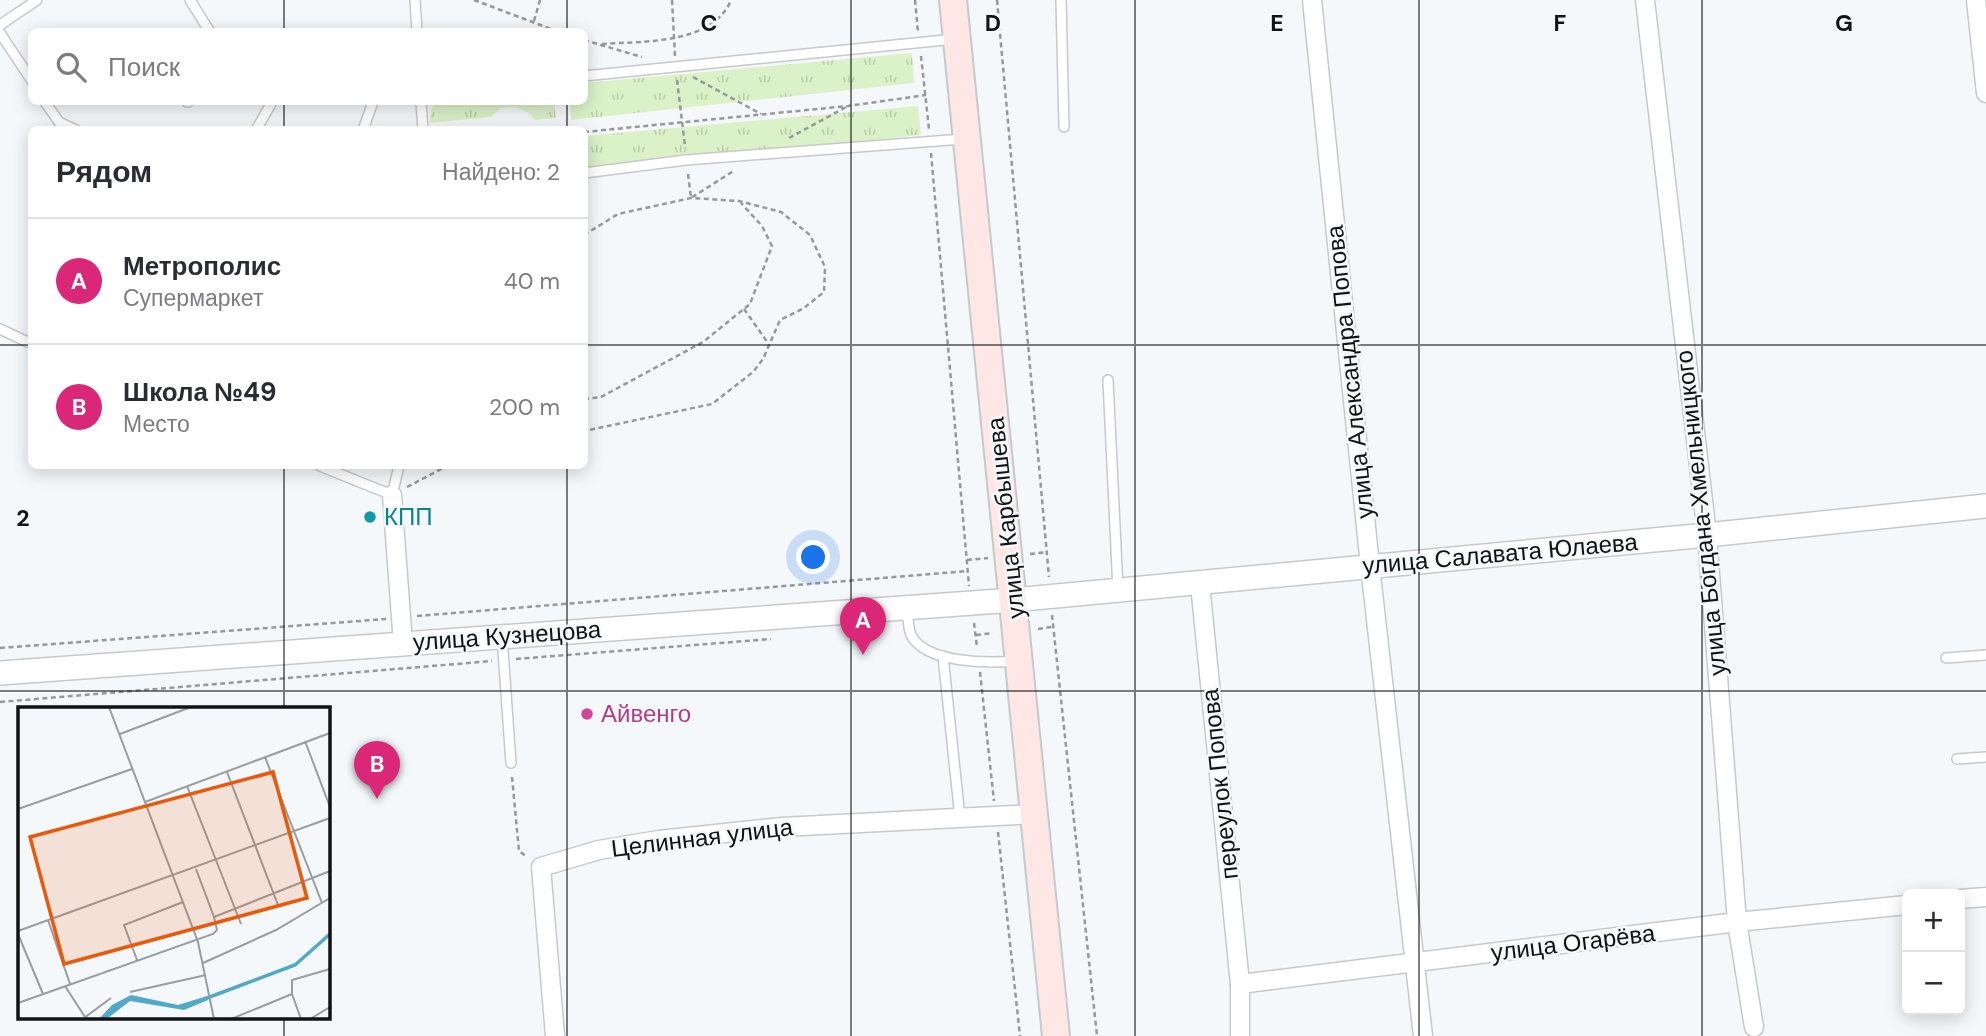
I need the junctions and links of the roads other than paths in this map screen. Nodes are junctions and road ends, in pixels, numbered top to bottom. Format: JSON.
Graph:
{"nodes":[{"id":1,"x":37,"y":0,"type":"edge"},
{"id":2,"x":190,"y":0,"type":"edge"},
{"id":3,"x":415,"y":0,"type":"edge"},
{"id":4,"x":953,"y":0,"type":"edge"},
{"id":5,"x":1061,"y":0,"type":"edge"},
{"id":6,"x":1312,"y":0,"type":"edge"},
{"id":7,"x":1645,"y":0,"type":"edge"},
{"id":8,"x":1976,"y":0,"type":"edge"},
{"id":9,"x":0,"y":25,"type":"edge"},
{"id":10,"x":208,"y":28,"type":"edge"},
{"id":11,"x":417,"y":28,"type":"edge"},
{"id":12,"x":0,"y":33,"type":"edge"},
{"id":13,"x":956,"y":39,"type":"junction"},
{"id":14,"x":28,"y":74,"type":"edge"},
{"id":15,"x":588,"y":76,"type":"edge"},
{"id":16,"x":1986,"y":93,"type":"edge"},
{"id":17,"x":47,"y":105,"type":"edge"},
{"id":18,"x":270,"y":105,"type":"edge"},
{"id":19,"x":372,"y":105,"type":"edge"},
{"id":20,"x":421,"y":105,"type":"edge"},
{"id":21,"x":67,"y":126,"type":"edge"},
{"id":22,"x":258,"y":126,"type":"edge"},
{"id":23,"x":364,"y":126,"type":"edge"},
{"id":24,"x":423,"y":126,"type":"edge"},
{"id":25,"x":1064,"y":127,"type":"dead end"},
{"id":26,"x":968,"y":139,"type":"junction"},
{"id":27,"x":588,"y":172,"type":"edge"},
{"id":28,"x":0,"y":330,"type":"edge"},
{"id":29,"x":28,"y":342,"type":"edge"},
{"id":30,"x":1108,"y":380,"type":"dead end"},
{"id":31,"x":327,"y":469,"type":"edge"},
{"id":32,"x":397,"y":469,"type":"edge"},
{"id":33,"x":392,"y":495,"type":"junction"},
{"id":34,"x":1986,"y":506,"type":"edge"},
{"id":35,"x":1707,"y":536,"type":"junction"},
{"id":36,"x":1370,"y":566,"type":"junction"},
{"id":37,"x":1200,"y":584,"type":"junction"},
{"id":38,"x":1118,"y":591,"type":"junction"},
{"id":39,"x":1014,"y":600,"type":"junction"},
{"id":40,"x":907,"y":607,"type":"junction"},
{"id":41,"x":502,"y":635,"type":"junction"},
{"id":42,"x":403,"y":644,"type":"junction"},
{"id":43,"x":1986,"y":655,"type":"edge"},
{"id":44,"x":943,"y":656,"type":"junction"},
{"id":45,"x":1946,"y":658,"type":"dead end"},
{"id":46,"x":1017,"y":661,"type":"junction"},
{"id":47,"x":0,"y":673,"type":"edge"},
{"id":48,"x":1986,"y":757,"type":"edge"},
{"id":49,"x":1957,"y":759,"type":"dead end"},
{"id":50,"x":511,"y":763,"type":"road end"},
{"id":51,"x":1035,"y":814,"type":"junction"},
{"id":52,"x":960,"y":818,"type":"junction"},
{"id":53,"x":1986,"y":897,"type":"edge"},
{"id":54,"x":1965,"y":899,"type":"edge"},
{"id":55,"x":1902,"y":906,"type":"edge"},
{"id":56,"x":1737,"y":922,"type":"junction"},
{"id":57,"x":1415,"y":962,"type":"junction"},
{"id":58,"x":1240,"y":984,"type":"junction"},
{"id":59,"x":1754,"y":1027,"type":"dead end"},
{"id":60,"x":555,"y":1036,"type":"edge"},
{"id":61,"x":1055,"y":1036,"type":"edge"},
{"id":62,"x":1240,"y":1036,"type":"edge"},
{"id":63,"x":1423,"y":1036,"type":"edge"}],
"edges":[{"from":1,"to":9,"type":"lane"},
{"from":2,"to":10,"type":"lane"},
{"from":3,"to":11,"type":"lane"},
{"from":4,"to":13,"type":"main road","name":"улица Карбышева"},
{"from":5,"to":25,"type":"lane"},
{"from":6,"to":36,"type":"street","name":"улица Александра Попова"},
{"from":7,"to":35,"type":"street","name":"улица Богдана Хмельницкого"},
{"from":8,"to":16,"type":"street"},
{"from":12,"to":14,"type":"lane"},
{"from":13,"to":15,"type":"lane"},
{"from":13,"to":26,"type":"main road","name":"улица Карбышева"},
{"from":17,"to":21,"type":"lane"},
{"from":18,"to":22,"type":"lane"},
{"from":19,"to":23,"type":"lane"},
{"from":20,"to":24,"type":"lane"},
{"from":26,"to":27,"type":"lane"},
{"from":26,"to":39,"type":"main road","name":"улица Карбышева"},
{"from":28,"to":29,"type":"lane"},
{"from":30,"to":38,"type":"lane"},
{"from":31,"to":33,"type":"lane"},
{"from":32,"to":33,"type":"lane"},
{"from":33,"to":42,"type":"street"},
{"from":34,"to":35,"type":"street","name":"улица Салавата Юлаева"},
{"from":35,"to":36,"type":"street","name":"улица Салавата Юлаева"},
{"from":35,"to":56,"type":"street","name":"улица Богдана Хмельницкого"},
{"from":36,"to":37,"type":"street","name":"улица Салавата Юлаева"},
{"from":36,"to":57,"type":"street","name":"улица Александра Попова"},
{"from":37,"to":38,"type":"street","name":"улица Салавата Юлаева"},
{"from":37,"to":58,"type":"street","name":"переулок Попова"},
{"from":38,"to":39,"type":"street","name":"улица Салавата Юлаева"},
{"from":39,"to":40,"type":"street","name":"улица Кузнецова"},
{"from":39,"to":46,"type":"main road","name":"улица Карбышева"},
{"from":40,"to":41,"type":"street","name":"улица Кузнецова"},
{"from":40,"to":44,"type":"lane"},
{"from":41,"to":42,"type":"street","name":"улица Кузнецова"},
{"from":41,"to":50,"type":"lane"},
{"from":42,"to":47,"type":"street","name":"улица Кузнецова"},
{"from":43,"to":45,"type":"lane"},
{"from":44,"to":46,"type":"lane"},
{"from":44,"to":52,"type":"lane"},
{"from":46,"to":51,"type":"main road","name":"улица Карбышева"},
{"from":48,"to":49,"type":"lane"},
{"from":51,"to":52,"type":"street","name":"Целинная улица"},
{"from":51,"to":61,"type":"main road","name":"улица Карбышева"},
{"from":52,"to":60,"type":"street","name":"Целинная улица"},
{"from":53,"to":54,"type":"street"},
{"from":55,"to":56,"type":"street","name":"улица Огарёва"},
{"from":56,"to":57,"type":"street","name":"улица Огарёва"},
{"from":56,"to":59,"type":"street","name":"улица Богдана Хмельницкого"},
{"from":57,"to":58,"type":"street","name":"улица Огарёва"},
{"from":57,"to":63,"type":"street","name":"улица Александра Попова"},
{"from":58,"to":62,"type":"street","name":"переулок Попова"}]}
